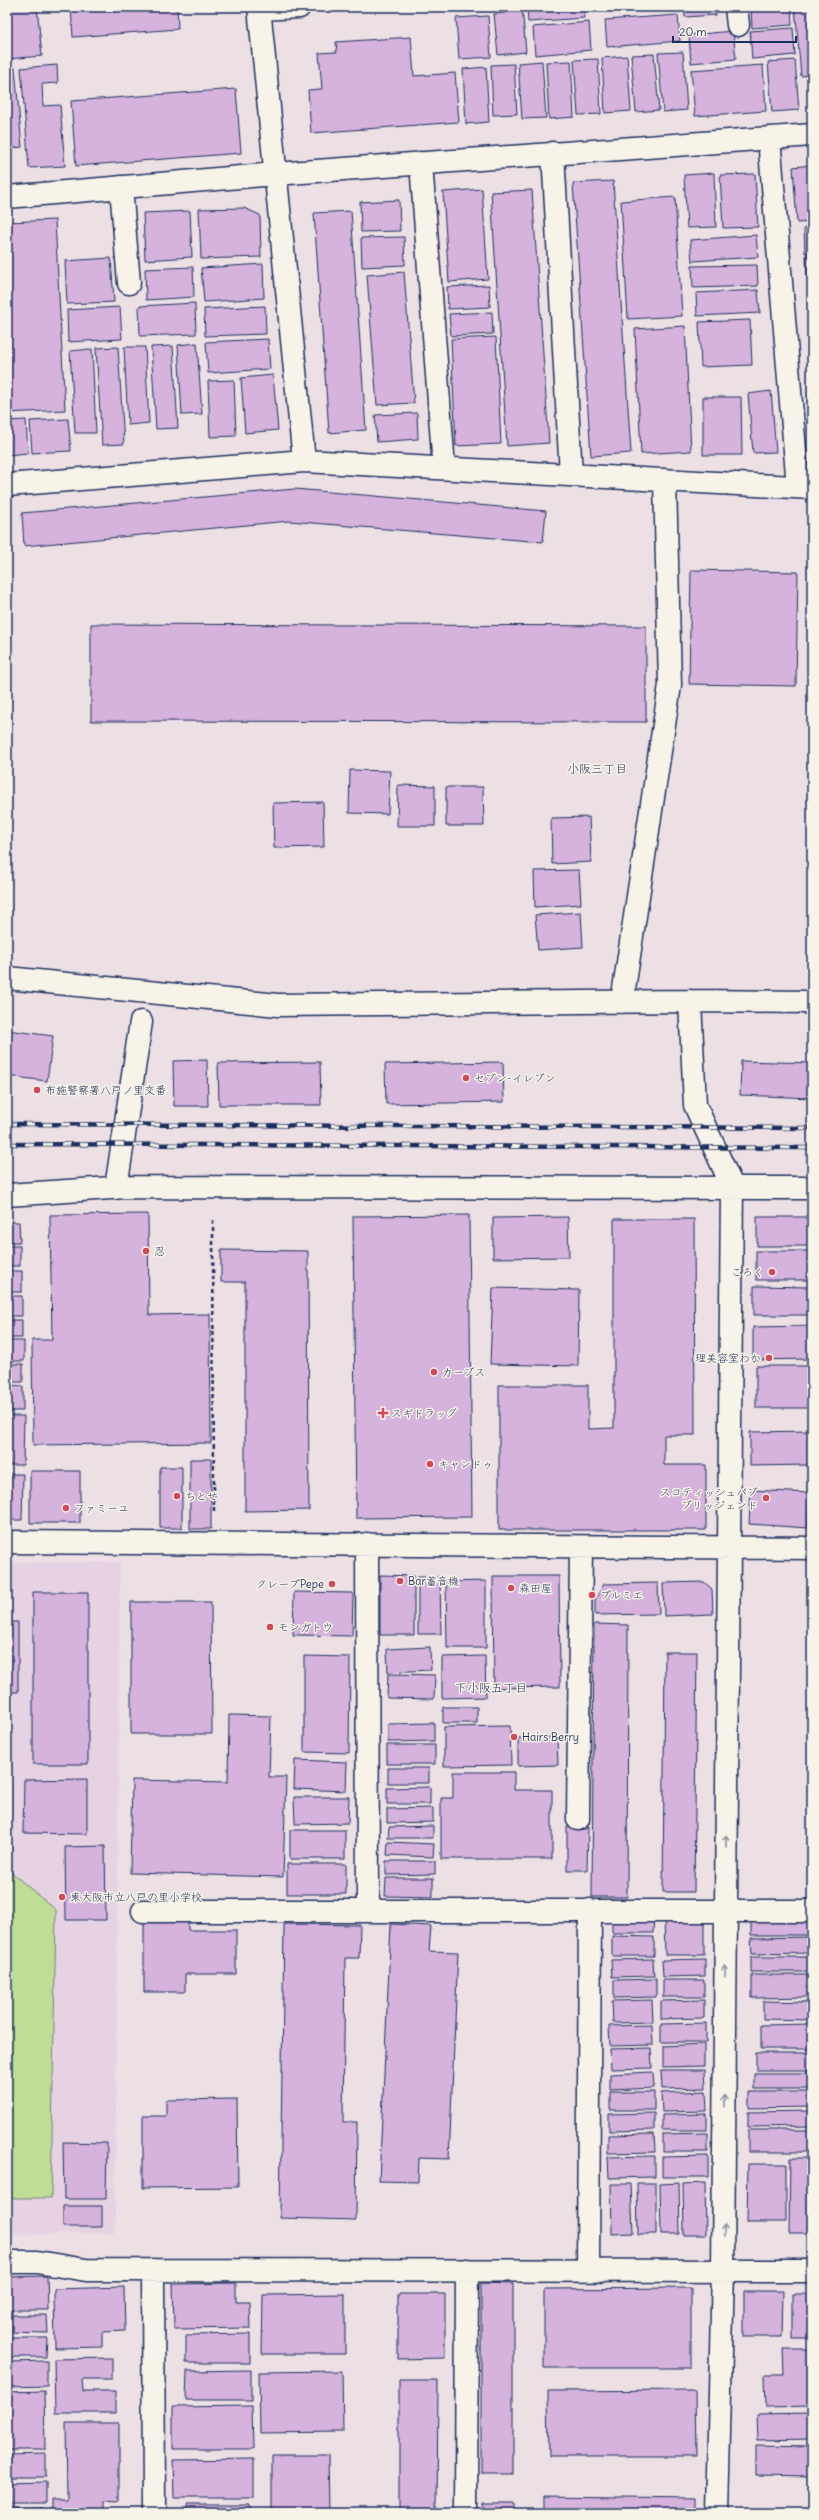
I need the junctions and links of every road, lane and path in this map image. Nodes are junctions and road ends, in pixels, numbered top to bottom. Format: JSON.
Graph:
{"nodes":[{"id":1,"x":299,"y":7,"type":"edge"},
{"id":2,"x":259,"y":8,"type":"edge"},
{"id":3,"x":812,"y":134,"type":"edge"},
{"id":4,"x":769,"y":138,"type":"junction"},
{"id":5,"x":553,"y":153,"type":"junction"},
{"id":6,"x":422,"y":163,"type":"junction"},
{"id":7,"x":275,"y":174,"type":"junction"},
{"id":8,"x":121,"y":187,"type":"junction"},
{"id":9,"x":7,"y":197,"type":"edge"},
{"id":10,"x":129,"y":283,"type":"dead end"},
{"id":11,"x":304,"y":461,"type":"junction"},
{"id":12,"x":444,"y":468,"type":"junction"},
{"id":13,"x":571,"y":475,"type":"junction"},
{"id":14,"x":665,"y":480,"type":"junction"},
{"id":15,"x":7,"y":485,"type":"edge"},
{"id":16,"x":805,"y":487,"type":"edge"},
{"id":17,"x":7,"y":978,"type":"edge"},
{"id":18,"x":690,"y":1001,"type":"junction"},
{"id":19,"x":622,"y":1002,"type":"junction"},
{"id":20,"x":812,"y":1002,"type":"edge"},
{"id":21,"x":141,"y":1022,"type":"dead end"},
{"id":22,"x":213,"y":1186,"type":"junction"},
{"id":23,"x":732,"y":1186,"type":"junction"},
{"id":24,"x":116,"y":1188,"type":"junction"},
{"id":25,"x":812,"y":1188,"type":"edge"},
{"id":26,"x":7,"y":1195,"type":"edge"},
{"id":27,"x":7,"y":1542,"type":"edge"},
{"id":28,"x":214,"y":1544,"type":"junction"},
{"id":29,"x":367,"y":1544,"type":"junction"},
{"id":30,"x":581,"y":1546,"type":"junction"},
{"id":31,"x":728,"y":1548,"type":"junction"},
{"id":32,"x":812,"y":1548,"type":"edge"},
{"id":33,"x":578,"y":1819,"type":"dead end"},
{"id":34,"x":368,"y":1910,"type":"junction"},
{"id":35,"x":590,"y":1910,"type":"junction"},
{"id":36,"x":726,"y":1910,"type":"junction"},
{"id":37,"x":143,"y":1911,"type":"dead end"},
{"id":38,"x":812,"y":1911,"type":"edge"},
{"id":39,"x":7,"y":2262,"type":"edge"},
{"id":40,"x":153,"y":2270,"type":"junction"},
{"id":41,"x":467,"y":2270,"type":"junction"},
{"id":42,"x":588,"y":2270,"type":"junction"},
{"id":43,"x":723,"y":2270,"type":"junction"},
{"id":44,"x":812,"y":2270,"type":"edge"},
{"id":45,"x":154,"y":2513,"type":"edge"},
{"id":46,"x":466,"y":2513,"type":"edge"},
{"id":47,"x":718,"y":2513,"type":"edge"}],
"edges":[{"from":1,"to":2,"type":"street"},
{"from":2,"to":7,"type":"street"},
{"from":3,"to":4,"type":"street"},
{"from":4,"to":5,"type":"street"},
{"from":4,"to":16,"type":"street"},
{"from":5,"to":6,"type":"street"},
{"from":5,"to":13,"type":"street"},
{"from":6,"to":7,"type":"street"},
{"from":6,"to":12,"type":"street"},
{"from":7,"to":8,"type":"street"},
{"from":7,"to":11,"type":"street"},
{"from":8,"to":9,"type":"street"},
{"from":8,"to":10,"type":"street"},
{"from":11,"to":12,"type":"street"},
{"from":11,"to":15,"type":"street"},
{"from":12,"to":13,"type":"street"},
{"from":13,"to":14,"type":"street"},
{"from":14,"to":16,"type":"street"},
{"from":14,"to":19,"type":"street"},
{"from":17,"to":19,"type":"street"},
{"from":18,"to":19,"type":"street"},
{"from":18,"to":20,"type":"street"},
{"from":18,"to":23,"type":"street"},
{"from":21,"to":24,"type":"street"},
{"from":22,"to":23,"type":"street"},
{"from":22,"to":24,"type":"street"},
{"from":22,"to":28,"type":"path"},
{"from":23,"to":25,"type":"street"},
{"from":23,"to":31,"type":"street"},
{"from":24,"to":26,"type":"street"},
{"from":27,"to":28,"type":"street"},
{"from":28,"to":29,"type":"street"},
{"from":29,"to":30,"type":"street"},
{"from":29,"to":34,"type":"street"},
{"from":30,"to":31,"type":"street"},
{"from":30,"to":33,"type":"street"},
{"from":31,"to":32,"type":"street"},
{"from":36,"to":31,"type":"street","one_way":true},
{"from":34,"to":35,"type":"street"},
{"from":34,"to":37,"type":"street"},
{"from":35,"to":36,"type":"street"},
{"from":35,"to":42,"type":"street"},
{"from":36,"to":38,"type":"street"},
{"from":43,"to":36,"type":"street","one_way":true},
{"from":39,"to":40,"type":"street"},
{"from":40,"to":41,"type":"street"},
{"from":40,"to":45,"type":"street"},
{"from":41,"to":42,"type":"street"},
{"from":41,"to":46,"type":"street"},
{"from":42,"to":43,"type":"street"},
{"from":43,"to":44,"type":"street"},
{"from":43,"to":47,"type":"street"}]}
